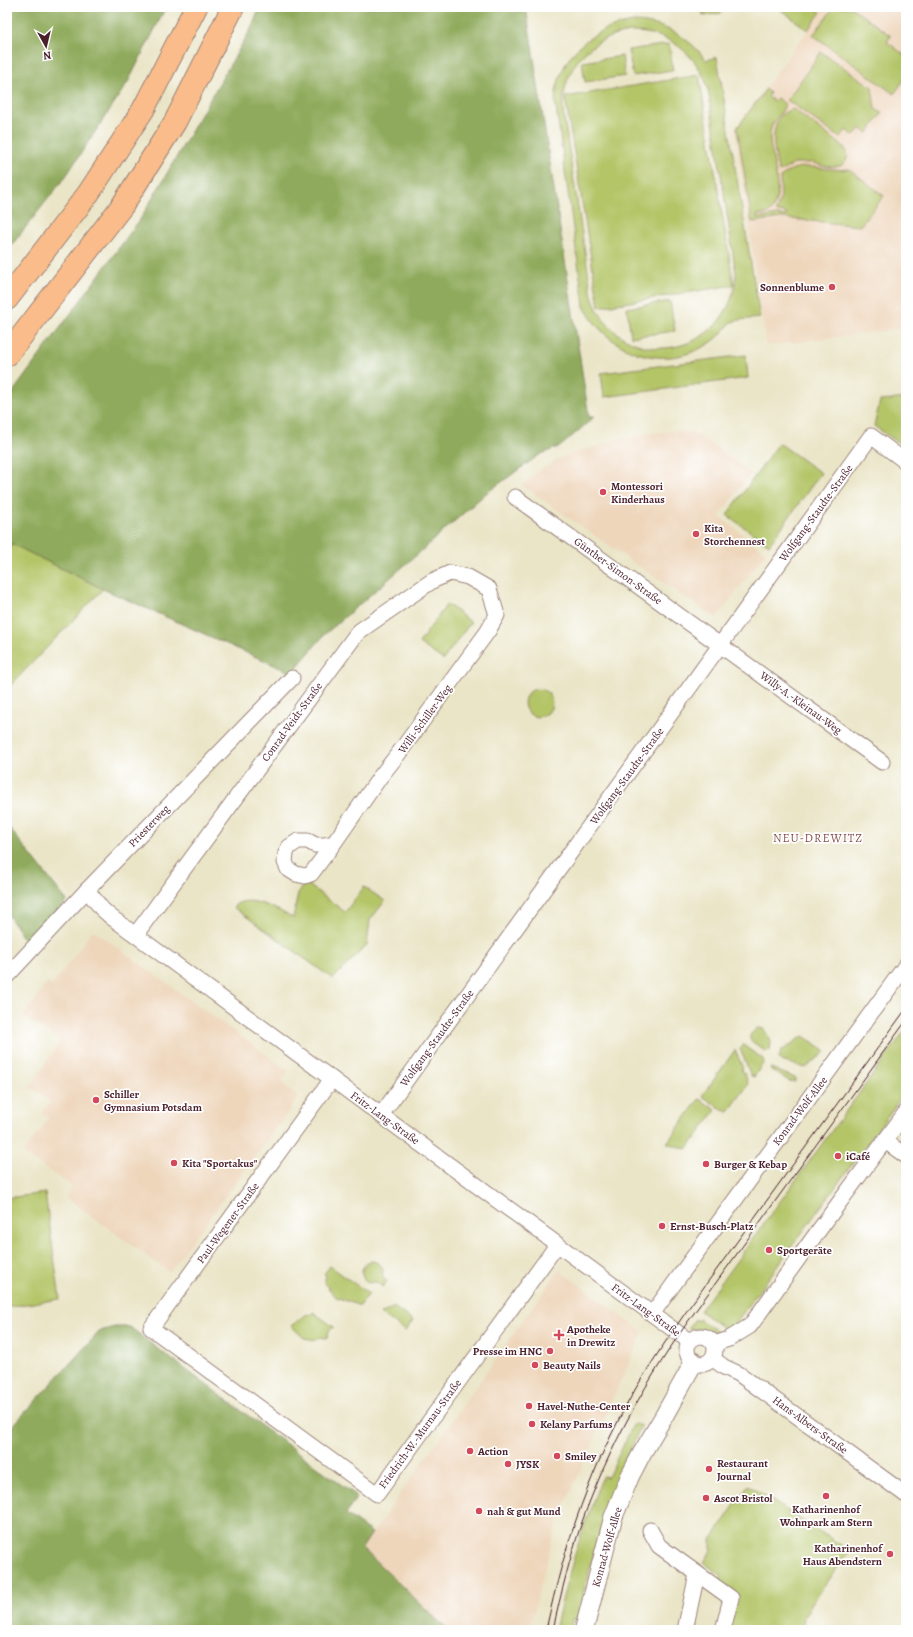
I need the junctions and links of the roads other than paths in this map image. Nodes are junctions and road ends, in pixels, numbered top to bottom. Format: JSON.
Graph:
{"nodes":[{"id":1,"x":196,"y":7,"type":"edge"},
{"id":2,"x":233,"y":7,"type":"edge"},
{"id":3,"x":7,"y":299,"type":"edge"},
{"id":4,"x":7,"y":355,"type":"edge"},
{"id":5,"x":906,"y":462,"type":"edge"},
{"id":6,"x":515,"y":498,"type":"dead end"},
{"id":7,"x":489,"y":589,"type":"joint"},
{"id":8,"x":720,"y":645,"type":"junction"},
{"id":9,"x":292,"y":678,"type":"dead end"},
{"id":10,"x":882,"y":762,"type":"dead end"},
{"id":11,"x":334,"y":843,"type":"dead end"},
{"id":12,"x":87,"y":890,"type":"junction"},
{"id":13,"x":136,"y":934,"type":"junction"},
{"id":14,"x":906,"y":966,"type":"edge"},
{"id":15,"x":7,"y":976,"type":"edge"},
{"id":16,"x":332,"y":1079,"type":"junction"},
{"id":17,"x":382,"y":1115,"type":"junction"},
{"id":18,"x":905,"y":1116,"type":"edge"},
{"id":19,"x":885,"y":1141,"type":"junction"},
{"id":20,"x":906,"y":1156,"type":"edge"},
{"id":21,"x":557,"y":1245,"type":"junction"},
{"id":22,"x":652,"y":1314,"type":"junction"},
{"id":23,"x":151,"y":1328,"type":"joint"},
{"id":24,"x":689,"y":1341,"type":"junction"},
{"id":25,"x":713,"y":1351,"type":"junction"},
{"id":26,"x":694,"y":1362,"type":"junction"},
{"id":27,"x":906,"y":1495,"type":"edge"},
{"id":28,"x":650,"y":1530,"type":"dead end"},
{"id":29,"x":697,"y":1574,"type":"junction"},
{"id":30,"x":584,"y":1630,"type":"edge"},
{"id":31,"x":685,"y":1630,"type":"edge"},
{"id":32,"x":723,"y":1630,"type":"edge"}],
"edges":[{"from":1,"to":3,"type":"highway"},
{"from":2,"to":4,"type":"highway"},
{"from":5,"to":8,"type":"street","name":"Wolfgang-Staudte-Straße"},
{"from":6,"to":8,"type":"street","name":"Günther-Simon-Straße"},
{"from":7,"to":11,"type":"street","name":"Willi-Schiller-Weg"},
{"from":7,"to":13,"type":"street","name":"Conrad-Veidt-Straße"},
{"from":8,"to":10,"type":"street","name":"Willy-A.-Kleinau-Weg"},
{"from":8,"to":17,"type":"street","name":"Wolfgang-Staudte-Straße"},
{"from":9,"to":12,"type":"street","name":"Priesterweg"},
{"from":12,"to":13,"type":"street","name":"Fritz-Lang-Straße"},
{"from":12,"to":15,"type":"street","name":"Priesterweg"},
{"from":13,"to":16,"type":"street","name":"Fritz-Lang-Straße"},
{"from":14,"to":22,"type":"street","name":"Konrad-Wolf-Allee"},
{"from":16,"to":17,"type":"street","name":"Fritz-Lang-Straße"},
{"from":16,"to":23,"type":"street","name":"Paul-Wegener-Straße"},
{"from":17,"to":21,"type":"street","name":"Fritz-Lang-Straße"},
{"from":18,"to":19,"type":"street"},
{"from":19,"to":20,"type":"street"},
{"from":19,"to":25,"type":"street"},
{"from":21,"to":22,"type":"street","name":"Fritz-Lang-Straße"},
{"from":21,"to":23,"type":"street","name":"Friedrich-W.-Murnau-Straße"},
{"from":22,"to":24,"type":"street","name":"Fritz-Lang-Straße"},
{"from":24,"to":25,"type":"street"},
{"from":24,"to":26,"type":"street"},
{"from":25,"to":26,"type":"street"},
{"from":25,"to":27,"type":"street","name":"Hans-Albers-Straße"},
{"from":26,"to":30,"type":"street","name":"Konrad-Wolf-Allee"},
{"from":28,"to":29,"type":"street"},
{"from":29,"to":31,"type":"street"},
{"from":29,"to":32,"type":"street"}]}
